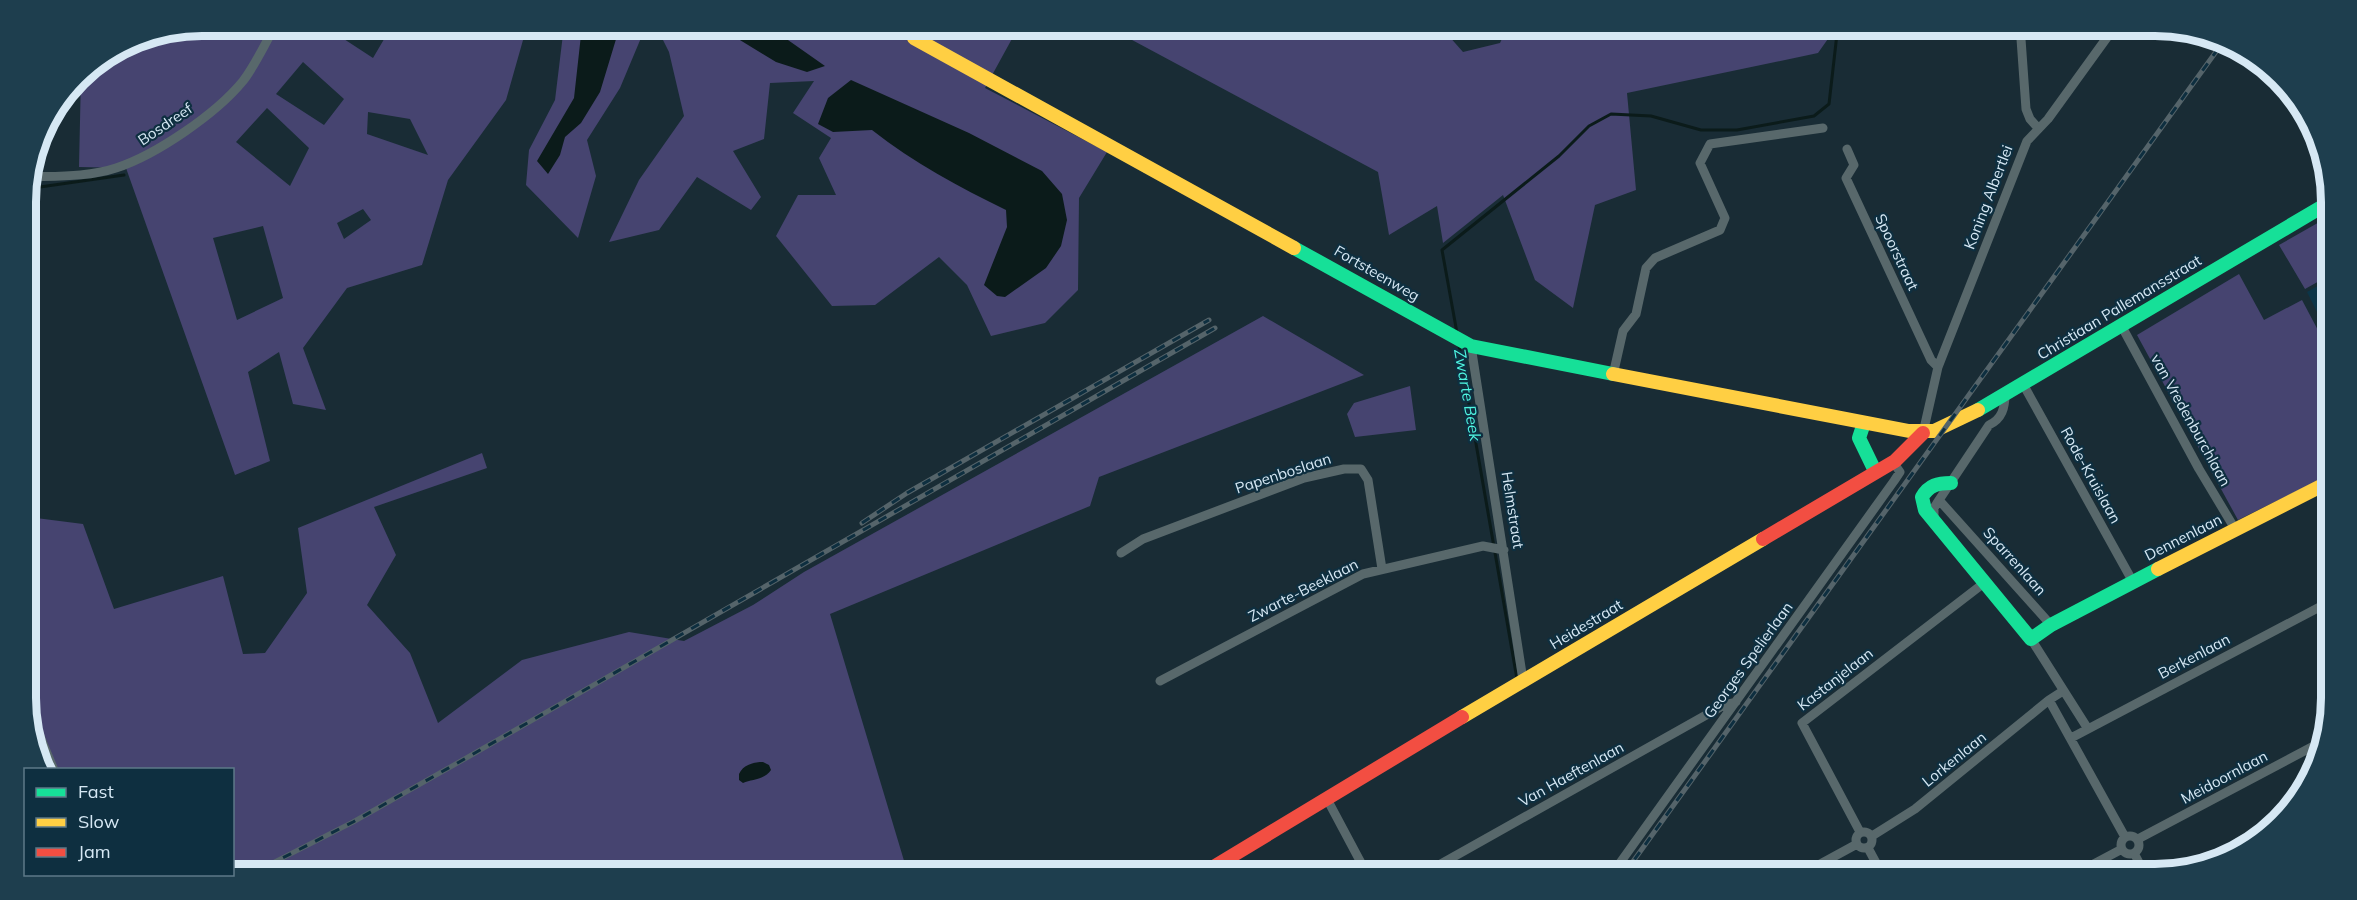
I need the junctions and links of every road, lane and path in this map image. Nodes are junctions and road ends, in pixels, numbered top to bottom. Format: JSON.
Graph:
{"nodes":[{"id":1,"x":270,"y":36,"type":"edge"},
{"id":2,"x":2021,"y":36,"type":"edge"},
{"id":3,"x":2109,"y":36,"type":"edge"},
{"id":4,"x":914,"y":38,"type":"dead end"},
{"id":5,"x":1823,"y":128,"type":"dead end"},
{"id":6,"x":2038,"y":128,"type":"junction"},
{"id":7,"x":1847,"y":149,"type":"dead end"},
{"id":8,"x":38,"y":176,"type":"edge"},
{"id":9,"x":2321,"y":207,"type":"edge"},
{"id":10,"x":2121,"y":325,"type":"junction"},
{"id":11,"x":1471,"y":346,"type":"junction"},
{"id":12,"x":1938,"y":366,"type":"junction"},
{"id":13,"x":1613,"y":375,"type":"junction"},
{"id":14,"x":2023,"y":384,"type":"junction"},
{"id":15,"x":2005,"y":394,"type":"junction"},
{"id":16,"x":1985,"y":406,"type":"junction"},
{"id":17,"x":1864,"y":423,"type":"junction"},
{"id":18,"x":1989,"y":426,"type":"junction"},
{"id":19,"x":1923,"y":433,"type":"junction"},
{"id":20,"x":1893,"y":462,"type":"junction"},
{"id":21,"x":1875,"y":471,"type":"junction"},
{"id":22,"x":1951,"y":483,"type":"junction"},
{"id":23,"x":2321,"y":486,"type":"edge"},
{"id":24,"x":1939,"y":500,"type":"junction"},
{"id":25,"x":1934,"y":519,"type":"junction"},
{"id":26,"x":2235,"y":529,"type":"junction"},
{"id":27,"x":1504,"y":550,"type":"junction"},
{"id":28,"x":1121,"y":553,"type":"dead end"},
{"id":29,"x":1382,"y":569,"type":"junction"},
{"id":30,"x":2133,"y":582,"type":"junction"},
{"id":31,"x":1984,"y":583,"type":"junction"},
{"id":32,"x":2321,"y":606,"type":"edge"},
{"id":33,"x":2051,"y":625,"type":"junction"},
{"id":34,"x":2031,"y":639,"type":"junction"},
{"id":35,"x":1523,"y":680,"type":"junction"},
{"id":36,"x":1160,"y":681,"type":"dead end"},
{"id":37,"x":2063,"y":691,"type":"junction"},
{"id":38,"x":2049,"y":700,"type":"junction"},
{"id":39,"x":1736,"y":702,"type":"junction"},
{"id":40,"x":2088,"y":729,"type":"junction"},
{"id":41,"x":2071,"y":738,"type":"junction"},
{"id":42,"x":42,"y":741,"type":"edge"},
{"id":43,"x":2314,"y":746,"type":"edge"},
{"id":44,"x":53,"y":768,"type":"edge"},
{"id":45,"x":1327,"y":800,"type":"junction"},
{"id":46,"x":1860,"y":832,"type":"junction"},
{"id":47,"x":1872,"y":836,"type":"junction"},
{"id":48,"x":2125,"y":837,"type":"junction"},
{"id":49,"x":2138,"y":839,"type":"junction"},
{"id":50,"x":1857,"y":844,"type":"junction"},
{"id":51,"x":1868,"y":848,"type":"junction"},
{"id":52,"x":2122,"y":849,"type":"junction"},
{"id":53,"x":2134,"y":853,"type":"junction"},
{"id":54,"x":1219,"y":864,"type":"edge"},
{"id":55,"x":1362,"y":864,"type":"edge"},
{"id":56,"x":1441,"y":864,"type":"edge"},
{"id":57,"x":1619,"y":864,"type":"edge"},
{"id":58,"x":1820,"y":864,"type":"edge"},
{"id":59,"x":1877,"y":864,"type":"edge"},
{"id":60,"x":2094,"y":864,"type":"edge"},
{"id":61,"x":2140,"y":864,"type":"edge"}],
"edges":[{"from":1,"to":8,"type":"street","name":"Bosdreef"},
{"from":2,"to":6,"type":"street"},
{"from":3,"to":6,"type":"street","name":"Koning Albertlei"},
{"from":4,"to":11,"type":"street","name":"Fortsteenweg"},
{"from":5,"to":13,"type":"street"},
{"from":6,"to":12,"type":"street","name":"Koning Albertlei"},
{"from":7,"to":12,"type":"street","name":"Spoorstraat"},
{"from":9,"to":10,"type":"street","name":"Christiaan Pallemansstraat"},
{"from":10,"to":14,"type":"street","name":"Christiaan Pallemansstraat"},
{"from":10,"to":26,"type":"street","name":"van Vredenburchlaan"},
{"from":11,"to":13,"type":"street","name":"Fortsteenweg"},
{"from":11,"to":27,"type":"street","name":"Helmstraat"},
{"from":12,"to":19,"type":"street","name":"Heidestraat"},
{"from":13,"to":17,"type":"street","name":"Fortsteenweg"},
{"from":14,"to":15,"type":"street","name":"Christiaan Pallemansstraat"},
{"from":14,"to":30,"type":"street","name":"Rode-Kruislaan"},
{"from":15,"to":16,"type":"street","name":"Christiaan Pallemansstraat"},
{"from":15,"to":18,"type":"street"},
{"from":16,"to":18,"type":"street"},
{"from":16,"to":19,"type":"street","name":"Christiaan Pallemansstraat"},
{"from":17,"to":19,"type":"street","name":"Fortsteenweg"},
{"from":17,"to":21,"type":"street"},
{"from":18,"to":22,"type":"street"},
{"from":19,"to":20,"type":"street","name":"Heidestraat"},
{"from":20,"to":21,"type":"street","name":"Heidestraat"},
{"from":20,"to":39,"type":"street","name":"Georges Spelierlaan"},
{"from":21,"to":35,"type":"street","name":"Heidestraat"},
{"from":22,"to":24,"type":"street"},
{"from":22,"to":25,"type":"street"},
{"from":23,"to":26,"type":"street","name":"Dennenlaan"},
{"from":24,"to":25,"type":"street"},
{"from":24,"to":33,"type":"street","name":"Sparrenlaan"},
{"from":25,"to":31,"type":"street"},
{"from":26,"to":30,"type":"street","name":"Dennenlaan"},
{"from":27,"to":29,"type":"street","name":"Zwarte-Beeklaan"},
{"from":27,"to":35,"type":"street","name":"Helmstraat"},
{"from":28,"to":29,"type":"street","name":"Papenboslaan"},
{"from":29,"to":36,"type":"street","name":"Zwarte-Beeklaan"},
{"from":30,"to":33,"type":"street","name":"Dennenlaan"},
{"from":31,"to":34,"type":"street"},
{"from":31,"to":46,"type":"street","name":"Kastanjelaan"},
{"from":32,"to":40,"type":"street","name":"Berkenlaan"},
{"from":33,"to":34,"type":"street"},
{"from":34,"to":37,"type":"street"},
{"from":35,"to":45,"type":"street","name":"Heidestraat"},
{"from":37,"to":38,"type":"street"},
{"from":37,"to":40,"type":"street"},
{"from":38,"to":41,"type":"street"},
{"from":38,"to":47,"type":"street","name":"Lorkenlaan"},
{"from":39,"to":56,"type":"street","name":"Van Haeftenlaan"},
{"from":39,"to":57,"type":"street","name":"Georges Spelierlaan"},
{"from":40,"to":41,"type":"street","name":"Berkenlaan"},
{"from":41,"to":48,"type":"street"},
{"from":42,"to":44,"type":"street"},
{"from":43,"to":49,"type":"street","name":"Meidoornlaan"},
{"from":45,"to":54,"type":"street","name":"Heidestraat"},
{"from":45,"to":55,"type":"street"},
{"from":46,"to":47,"type":"street"},
{"from":46,"to":50,"type":"street"},
{"from":47,"to":51,"type":"street"},
{"from":48,"to":49,"type":"street"},
{"from":48,"to":52,"type":"street"},
{"from":49,"to":53,"type":"street"},
{"from":50,"to":51,"type":"street"},
{"from":50,"to":58,"type":"street"},
{"from":51,"to":59,"type":"street"},
{"from":52,"to":53,"type":"street"},
{"from":52,"to":60,"type":"street"},
{"from":53,"to":61,"type":"street"}]}
